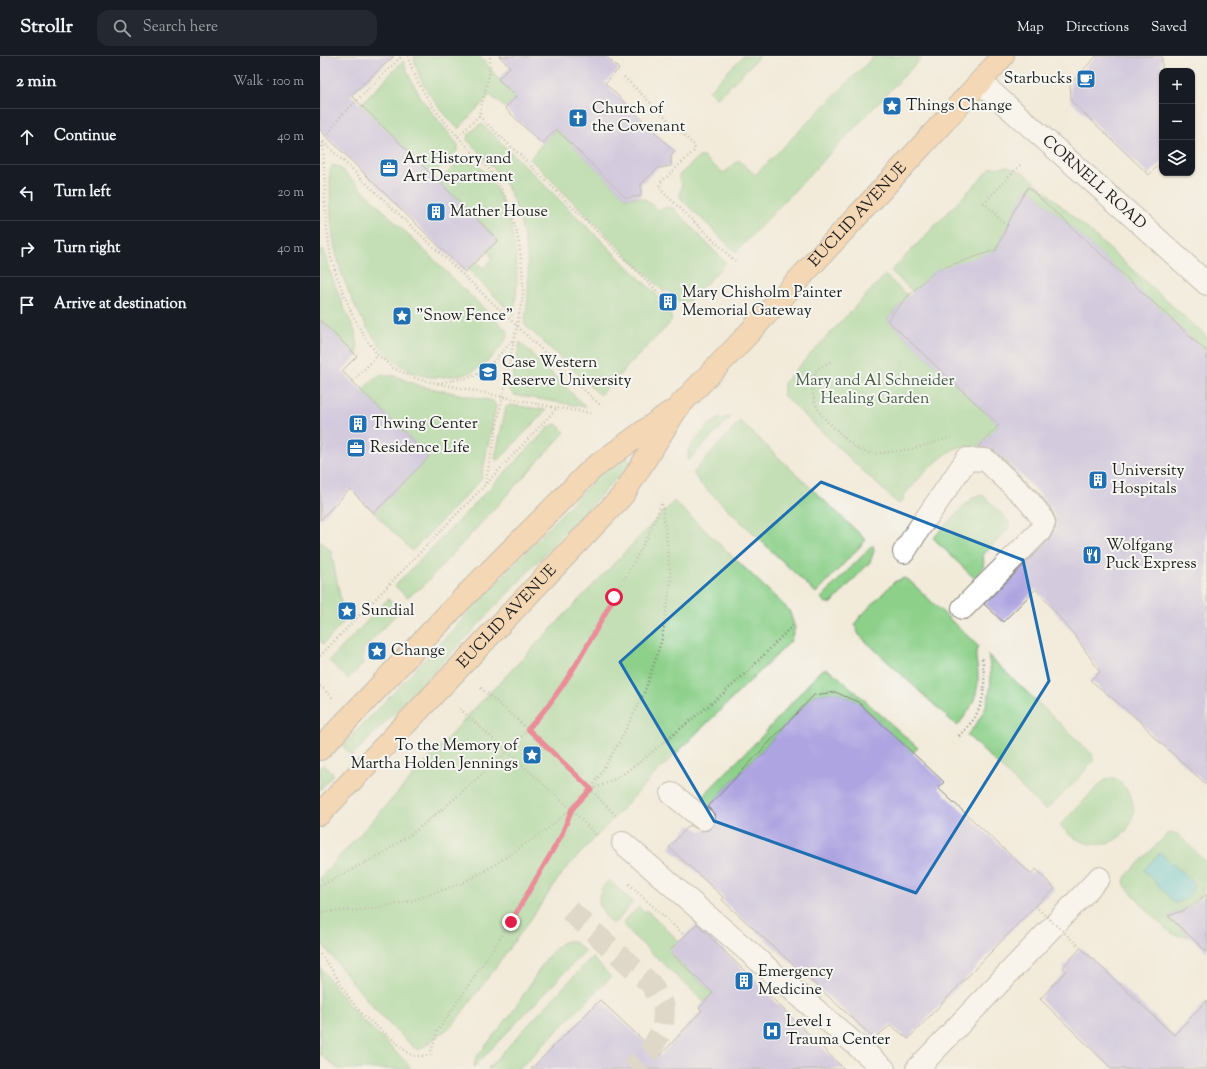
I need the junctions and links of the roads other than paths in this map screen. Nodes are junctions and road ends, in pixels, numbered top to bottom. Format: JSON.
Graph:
{"nodes":[{"id":1,"x":1003,"y":56,"type":"edge"},
{"id":2,"x":980,"y":82,"type":"junction"},
{"id":3,"x":1207,"y":284,"type":"edge"},
{"id":4,"x":678,"y":407,"type":"junction"},
{"id":5,"x":904,"y":552,"type":"dead end"},
{"id":6,"x":963,"y":608,"type":"dead end"},
{"id":7,"x":320,"y":749,"type":"edge"},
{"id":8,"x":672,"y":794,"type":"dead end"},
{"id":9,"x":320,"y":814,"type":"edge"},
{"id":10,"x":703,"y":819,"type":"dead end"},
{"id":11,"x":623,"y":843,"type":"dead end"},
{"id":12,"x":1099,"y":878,"type":"dead end"},
{"id":13,"x":884,"y":1069,"type":"edge"},
{"id":14,"x":916,"y":1069,"type":"edge"}],
"edges":[{"from":1,"to":2,"type":"main road","name":"EUCLID AVENUE"},
{"from":2,"to":3,"type":"street","name":"CORNELL ROAD"},
{"from":2,"to":4,"type":"main road","name":"EUCLID AVENUE"},
{"from":4,"to":7,"type":"main road","name":"EUCLID AVENUE"},
{"from":4,"to":9,"type":"main road","name":"EUCLID AVENUE"},
{"from":5,"to":6,"type":"street"},
{"from":8,"to":10,"type":"street"},
{"from":11,"to":13,"type":"street"},
{"from":12,"to":14,"type":"street"}]}
